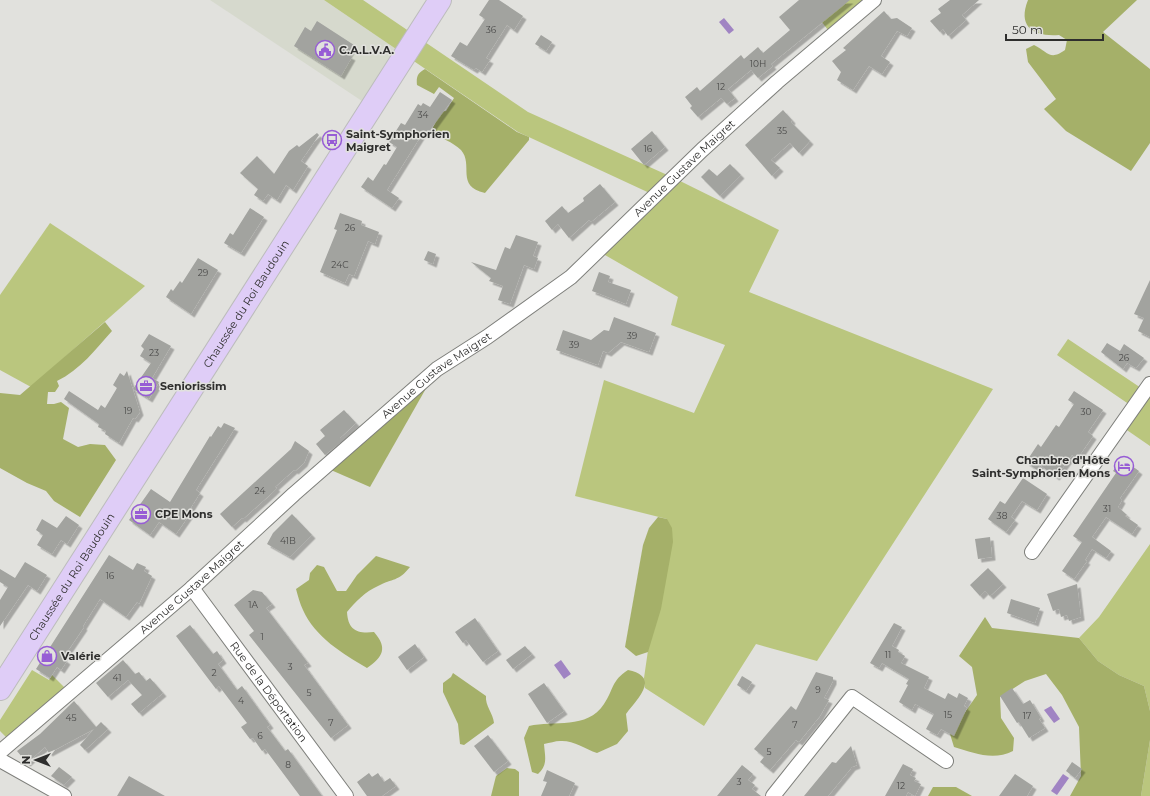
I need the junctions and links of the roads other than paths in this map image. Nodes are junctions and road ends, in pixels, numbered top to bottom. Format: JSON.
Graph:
{"nodes":[{"id":1,"x":440,"y":0,"type":"edge"},
{"id":2,"x":874,"y":0,"type":"edge"},
{"id":3,"x":1150,"y":384,"type":"edge"},
{"id":4,"x":1032,"y":552,"type":"dead end"},
{"id":5,"x":192,"y":588,"type":"junction"},
{"id":6,"x":0,"y":689,"type":"edge"},
{"id":7,"x":0,"y":752,"type":"edge"},
{"id":8,"x":0,"y":760,"type":"edge"},
{"id":9,"x":946,"y":761,"type":"dead end"},
{"id":10,"x":64,"y":796,"type":"edge"},
{"id":11,"x":346,"y":796,"type":"edge"},
{"id":12,"x":773,"y":796,"type":"edge"}],
"edges":[{"from":1,"to":6,"type":"main road","name":"Chaussée du Roi Baudouin"},
{"from":2,"to":5,"type":"street","name":"Avenue Gustave Maigret"},
{"from":3,"to":4,"type":"street"},
{"from":5,"to":7,"type":"street","name":"Avenue Gustave Maigret"},
{"from":5,"to":11,"type":"street","name":"Rue de la Déportation"},
{"from":8,"to":10,"type":"street"},
{"from":9,"to":12,"type":"street"}]}
